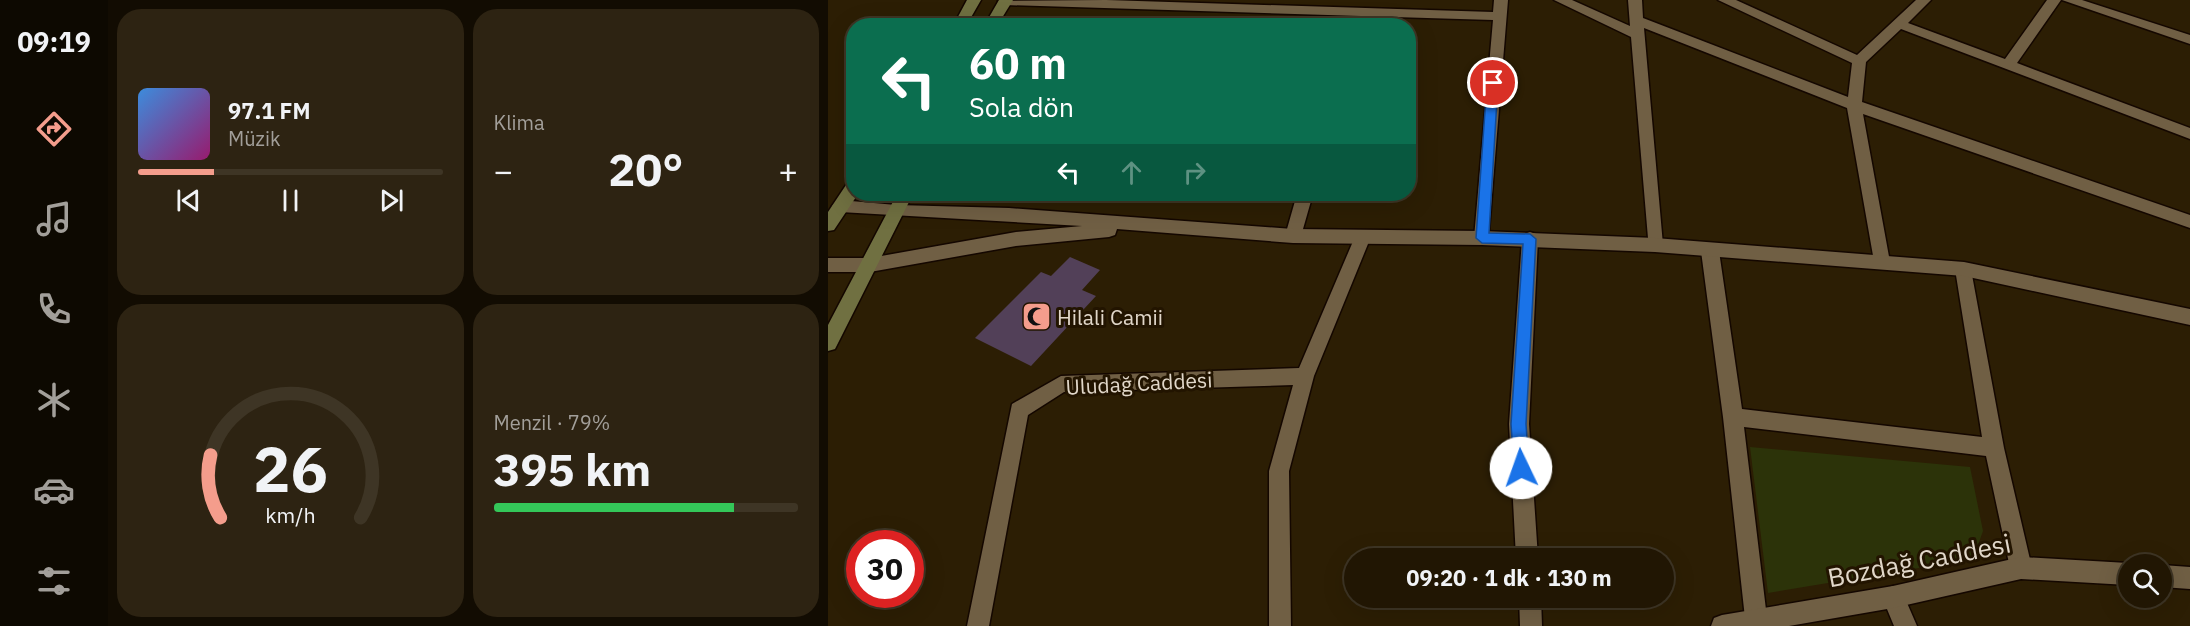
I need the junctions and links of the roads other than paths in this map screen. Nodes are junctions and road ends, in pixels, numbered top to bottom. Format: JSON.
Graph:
{"nodes":[{"id":1,"x":974,"y":0,"type":"edge"},
{"id":2,"x":1501,"y":0,"type":"edge"},
{"id":3,"x":1561,"y":0,"type":"edge"},
{"id":4,"x":1635,"y":0,"type":"edge"},
{"id":5,"x":1725,"y":0,"type":"edge"},
{"id":6,"x":1924,"y":0,"type":"edge"},
{"id":7,"x":2054,"y":0,"type":"edge"},
{"id":8,"x":2069,"y":0,"type":"edge"},
{"id":9,"x":1005,"y":1,"type":"edge"},
{"id":10,"x":1355,"y":12,"type":"edge"},
{"id":11,"x":1497,"y":16,"type":"junction"},
{"id":12,"x":964,"y":18,"type":"edge"},
{"id":13,"x":995,"y":18,"type":"edge"},
{"id":14,"x":1899,"y":24,"type":"junction"},
{"id":15,"x":1638,"y":28,"type":"junction"},
{"id":16,"x":2190,"y":40,"type":"edge"},
{"id":17,"x":1859,"y":61,"type":"junction"},
{"id":18,"x":2008,"y":65,"type":"junction"},
{"id":19,"x":1854,"y":105,"type":"junction"},
{"id":20,"x":2190,"y":134,"type":"edge"},
{"id":21,"x":846,"y":197,"type":"edge"},
{"id":22,"x":901,"y":201,"type":"edge"},
{"id":23,"x":1303,"y":201,"type":"edge"},
{"id":24,"x":840,"y":206,"type":"junction"},
{"id":25,"x":896,"y":211,"type":"junction"},
{"id":26,"x":2190,"y":222,"type":"edge"},
{"id":27,"x":828,"y":225,"type":"edge"},
{"id":28,"x":1157,"y":225,"type":"junction"},
{"id":29,"x":1293,"y":236,"type":"junction"},
{"id":30,"x":1482,"y":238,"type":"junction"},
{"id":31,"x":1362,"y":239,"type":"junction"},
{"id":32,"x":1530,"y":239,"type":"junction"},
{"id":33,"x":1655,"y":244,"type":"junction"},
{"id":34,"x":1710,"y":251,"type":"junction"},
{"id":35,"x":1881,"y":262,"type":"junction"},
{"id":36,"x":828,"y":265,"type":"edge"},
{"id":37,"x":870,"y":265,"type":"junction"},
{"id":38,"x":1964,"y":269,"type":"junction"},
{"id":39,"x":2190,"y":318,"type":"edge"},
{"id":40,"x":828,"y":343,"type":"edge"},
{"id":41,"x":1305,"y":376,"type":"junction"},
{"id":42,"x":1733,"y":417,"type":"junction"},
{"id":43,"x":1994,"y":448,"type":"junction"},
{"id":44,"x":1526,"y":548,"type":"edge"},
{"id":45,"x":2021,"y":568,"type":"junction"},
{"id":46,"x":2118,"y":573,"type":"edge"},
{"id":47,"x":2172,"y":577,"type":"edge"},
{"id":48,"x":2190,"y":578,"type":"edge"},
{"id":49,"x":1893,"y":597,"type":"junction"},
{"id":50,"x":1531,"y":608,"type":"edge"},
{"id":51,"x":1756,"y":618,"type":"junction"},
{"id":52,"x":978,"y":626,"type":"edge"},
{"id":53,"x":1280,"y":626,"type":"edge"},
{"id":54,"x":1532,"y":626,"type":"edge"},
{"id":55,"x":1722,"y":626,"type":"edge"},
{"id":56,"x":1906,"y":626,"type":"edge"}],
"edges":[{"from":1,"to":12,"type":"main road"},
{"from":2,"to":11,"type":"street"},
{"from":3,"to":15,"type":"street"},
{"from":4,"to":15,"type":"street"},
{"from":5,"to":17,"type":"street"},
{"from":6,"to":14,"type":"street"},
{"from":7,"to":18,"type":"street"},
{"from":8,"to":16,"type":"street"},
{"from":9,"to":10,"type":"street"},
{"from":9,"to":13,"type":"main road"},
{"from":10,"to":11,"type":"street"},
{"from":11,"to":30,"type":"street"},
{"from":14,"to":17,"type":"street"},
{"from":14,"to":18,"type":"street"},
{"from":15,"to":19,"type":"street"},
{"from":15,"to":33,"type":"street"},
{"from":17,"to":19,"type":"street"},
{"from":18,"to":20,"type":"street"},
{"from":19,"to":26,"type":"street"},
{"from":19,"to":35,"type":"street"},
{"from":21,"to":24,"type":"main road"},
{"from":22,"to":25,"type":"main road"},
{"from":23,"to":29,"type":"street"},
{"from":24,"to":25,"type":"street"},
{"from":24,"to":27,"type":"main road"},
{"from":25,"to":28,"type":"street"},
{"from":25,"to":37,"type":"main road"},
{"from":28,"to":29,"type":"street"},
{"from":28,"to":37,"type":"street"},
{"from":29,"to":31,"type":"street"},
{"from":30,"to":31,"type":"street"},
{"from":30,"to":32,"type":"street"},
{"from":31,"to":41,"type":"street"},
{"from":32,"to":33,"type":"street"},
{"from":32,"to":44,"type":"street"},
{"from":33,"to":34,"type":"street"},
{"from":34,"to":35,"type":"street"},
{"from":34,"to":42,"type":"street"},
{"from":35,"to":38,"type":"street"},
{"from":36,"to":37,"type":"street"},
{"from":37,"to":40,"type":"main road"},
{"from":38,"to":39,"type":"street"},
{"from":38,"to":43,"type":"street"},
{"from":41,"to":52,"type":"street","name":"Uludağ Caddesi"},
{"from":41,"to":53,"type":"street"},
{"from":42,"to":43,"type":"street"},
{"from":42,"to":51,"type":"street"},
{"from":43,"to":45,"type":"street"},
{"from":45,"to":46,"type":"street","name":"Bozdağ Caddesi"},
{"from":45,"to":49,"type":"street","name":"Bozdağ Caddesi"},
{"from":47,"to":48,"type":"street"},
{"from":49,"to":51,"type":"street","name":"Bozdağ Caddesi"},
{"from":49,"to":56,"type":"street"},
{"from":50,"to":54,"type":"street"},
{"from":51,"to":55,"type":"street","name":"Bozdağ Caddesi"}]}
